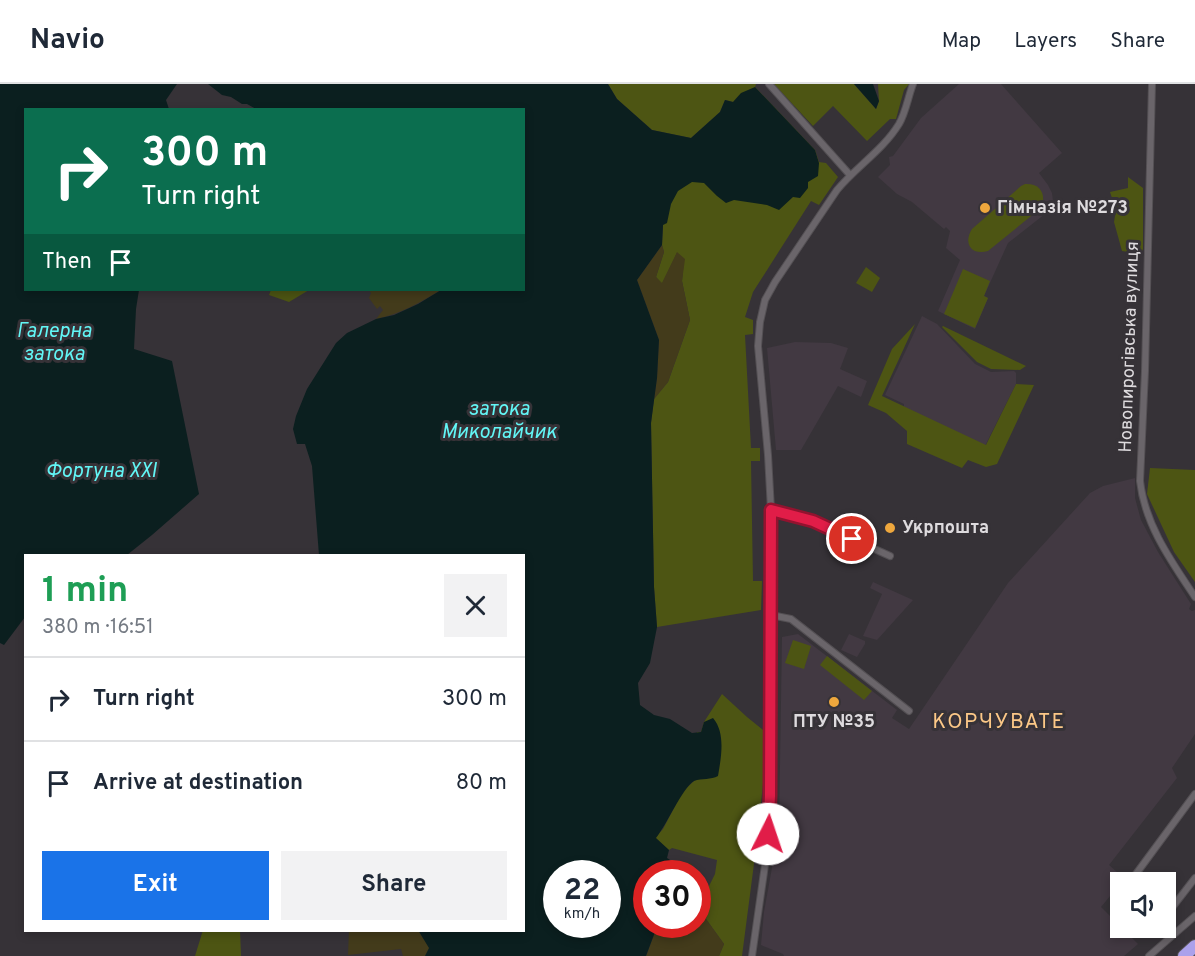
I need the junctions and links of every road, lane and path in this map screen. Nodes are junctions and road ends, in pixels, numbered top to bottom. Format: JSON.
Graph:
{"nodes":[{"id":1,"x":770,"y":84,"type":"edge"},
{"id":2,"x":913,"y":84,"type":"edge"},
{"id":3,"x":1152,"y":84,"type":"edge"},
{"id":4,"x":850,"y":175,"type":"junction"},
{"id":5,"x":771,"y":510,"type":"junction"},
{"id":6,"x":890,"y":556,"type":"dead end"},
{"id":7,"x":1195,"y":597,"type":"edge"},
{"id":8,"x":771,"y":615,"type":"junction"},
{"id":9,"x":909,"y":711,"type":"dead end"},
{"id":10,"x":1195,"y":794,"type":"edge"},
{"id":11,"x":1137,"y":872,"type":"edge"},
{"id":12,"x":1195,"y":878,"type":"edge"},
{"id":13,"x":1176,"y":903,"type":"edge"},
{"id":14,"x":1195,"y":915,"type":"edge"},
{"id":15,"x":1195,"y":946,"type":"edge"},
{"id":16,"x":752,"y":956,"type":"edge"},
{"id":17,"x":1149,"y":956,"type":"edge"},
{"id":18,"x":1184,"y":956,"type":"edge"}],
"edges":[{"from":1,"to":4,"type":"street"},
{"from":2,"to":4,"type":"street"},
{"from":3,"to":7,"type":"street","name":"Новопирогівська вулиця"},
{"from":4,"to":5,"type":"street"},
{"from":5,"to":6,"type":"street"},
{"from":5,"to":8,"type":"street"},
{"from":8,"to":9,"type":"street"},
{"from":8,"to":16,"type":"street"},
{"from":10,"to":11,"type":"street"},
{"from":12,"to":13,"type":"street"},
{"from":14,"to":17,"type":"street"},
{"from":15,"to":18,"type":"highway"}]}
